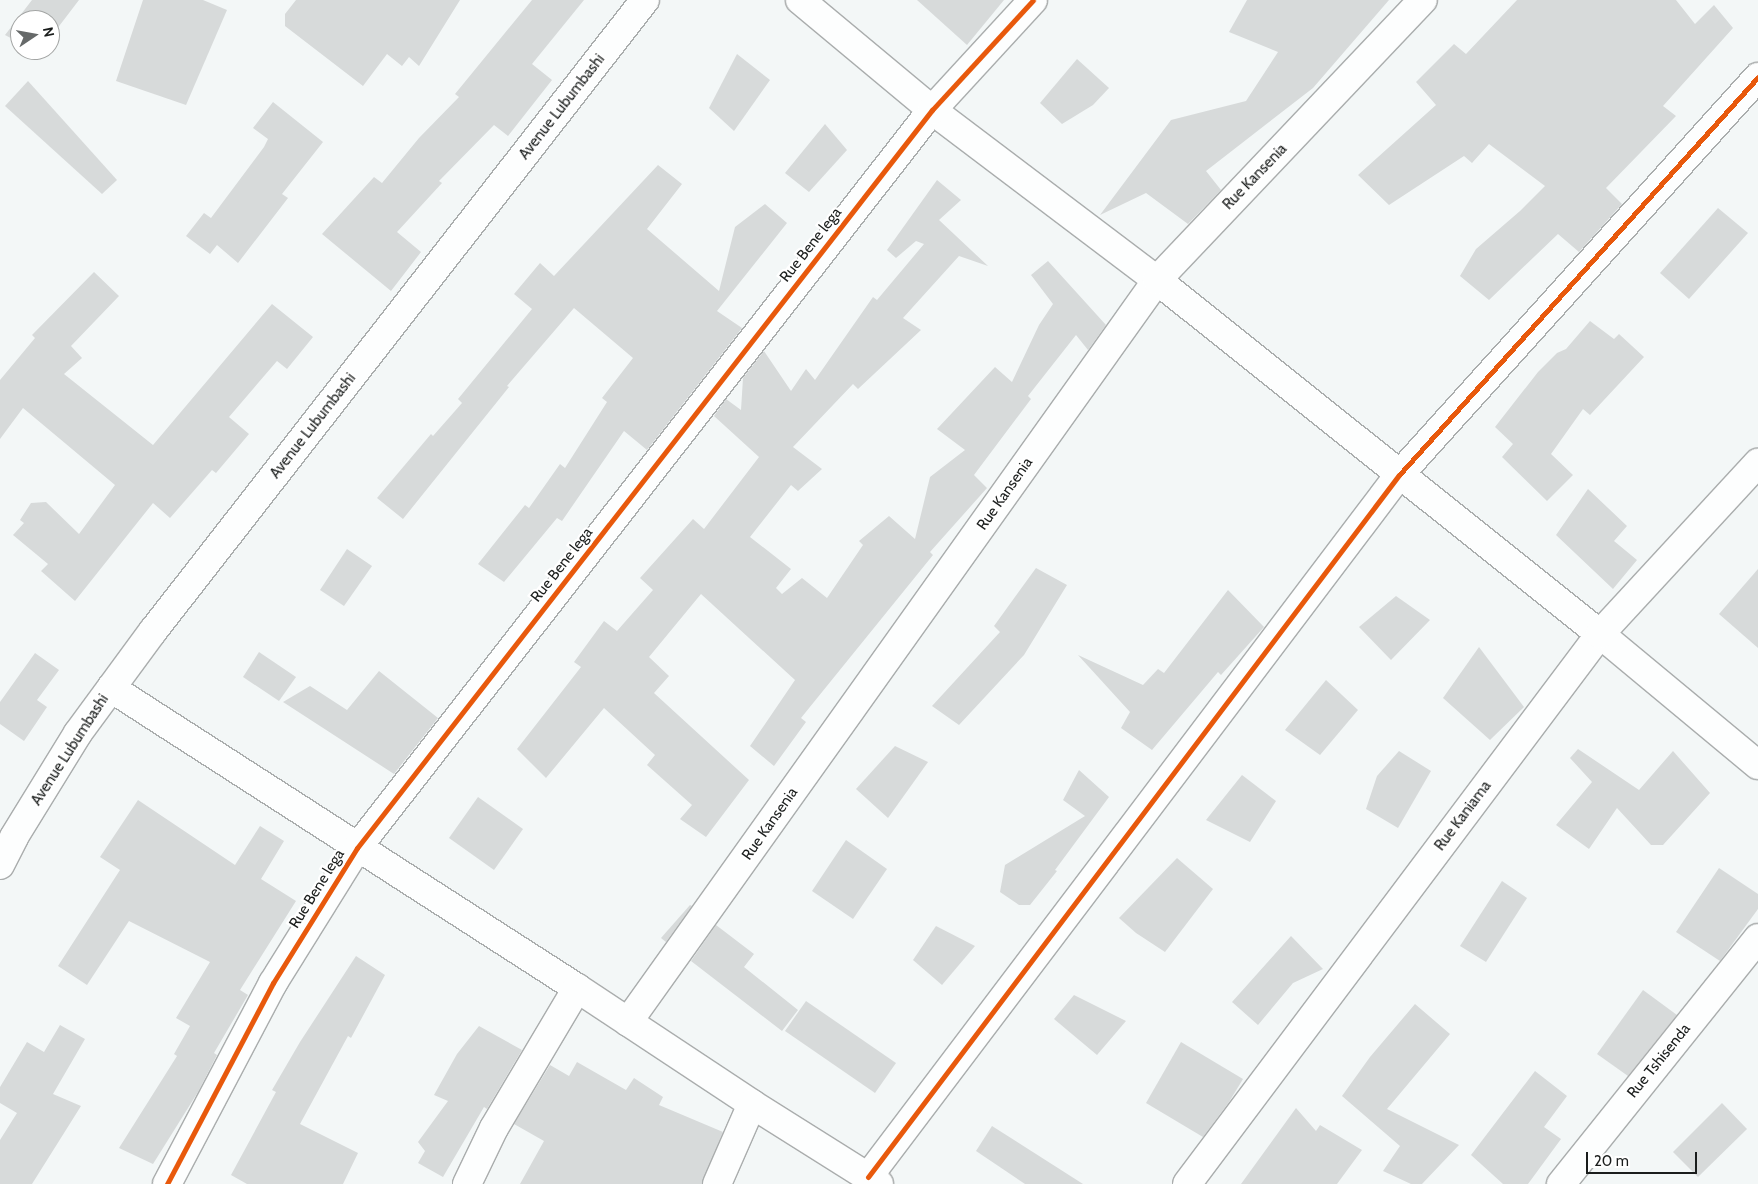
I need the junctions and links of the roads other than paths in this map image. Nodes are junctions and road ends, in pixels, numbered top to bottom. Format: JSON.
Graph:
{"nodes":[{"id":1,"x":645,"y":0,"type":"edge"},
{"id":2,"x":800,"y":0,"type":"edge"},
{"id":3,"x":1033,"y":0,"type":"edge"},
{"id":4,"x":1423,"y":0,"type":"edge"},
{"id":5,"x":1758,"y":77,"type":"edge"},
{"id":6,"x":932,"y":110,"type":"junction"},
{"id":7,"x":1157,"y":280,"type":"junction"},
{"id":8,"x":1758,"y":462,"type":"edge"},
{"id":9,"x":1399,"y":475,"type":"junction"},
{"id":10,"x":1600,"y":634,"type":"junction"},
{"id":11,"x":111,"y":688,"type":"junction"},
{"id":12,"x":1758,"y":765,"type":"edge"},
{"id":13,"x":357,"y":848,"type":"junction"},
{"id":14,"x":0,"y":865,"type":"edge"},
{"id":15,"x":1758,"y":938,"type":"edge"},
{"id":16,"x":576,"y":988,"type":"junction"},
{"id":17,"x":628,"y":1022,"type":"junction"},
{"id":18,"x":752,"y":1104,"type":"junction"},
{"id":19,"x":874,"y":1181,"type":"edge"},
{"id":20,"x":167,"y":1184,"type":"edge"},
{"id":21,"x":467,"y":1184,"type":"edge"},
{"id":22,"x":717,"y":1184,"type":"edge"},
{"id":23,"x":1187,"y":1184,"type":"edge"},
{"id":24,"x":1561,"y":1184,"type":"edge"}],
"edges":[{"from":1,"to":11,"type":"street","name":"Avenue Lubumbashi"},
{"from":2,"to":6,"type":"street"},
{"from":3,"to":6,"type":"street","name":"Rue Bene lega"},
{"from":4,"to":7,"type":"street","name":"Rue Kansenia"},
{"from":5,"to":9,"type":"street"},
{"from":6,"to":7,"type":"street"},
{"from":6,"to":13,"type":"street","name":"Rue Bene lega"},
{"from":7,"to":9,"type":"street"},
{"from":7,"to":17,"type":"street","name":"Rue Kansenia"},
{"from":8,"to":10,"type":"street","name":"Rue Kaniama"},
{"from":9,"to":10,"type":"street"},
{"from":9,"to":19,"type":"street"},
{"from":10,"to":12,"type":"street"},
{"from":10,"to":23,"type":"street","name":"Rue Kaniama"},
{"from":11,"to":13,"type":"street"},
{"from":11,"to":14,"type":"street","name":"Avenue Lubumbashi"},
{"from":13,"to":16,"type":"street"},
{"from":13,"to":20,"type":"street","name":"Rue Bene lega"},
{"from":15,"to":24,"type":"street","name":"Rue Tshisenda"},
{"from":16,"to":17,"type":"street"},
{"from":16,"to":21,"type":"street"},
{"from":17,"to":18,"type":"street"},
{"from":18,"to":19,"type":"street"},
{"from":18,"to":22,"type":"street"}]}
